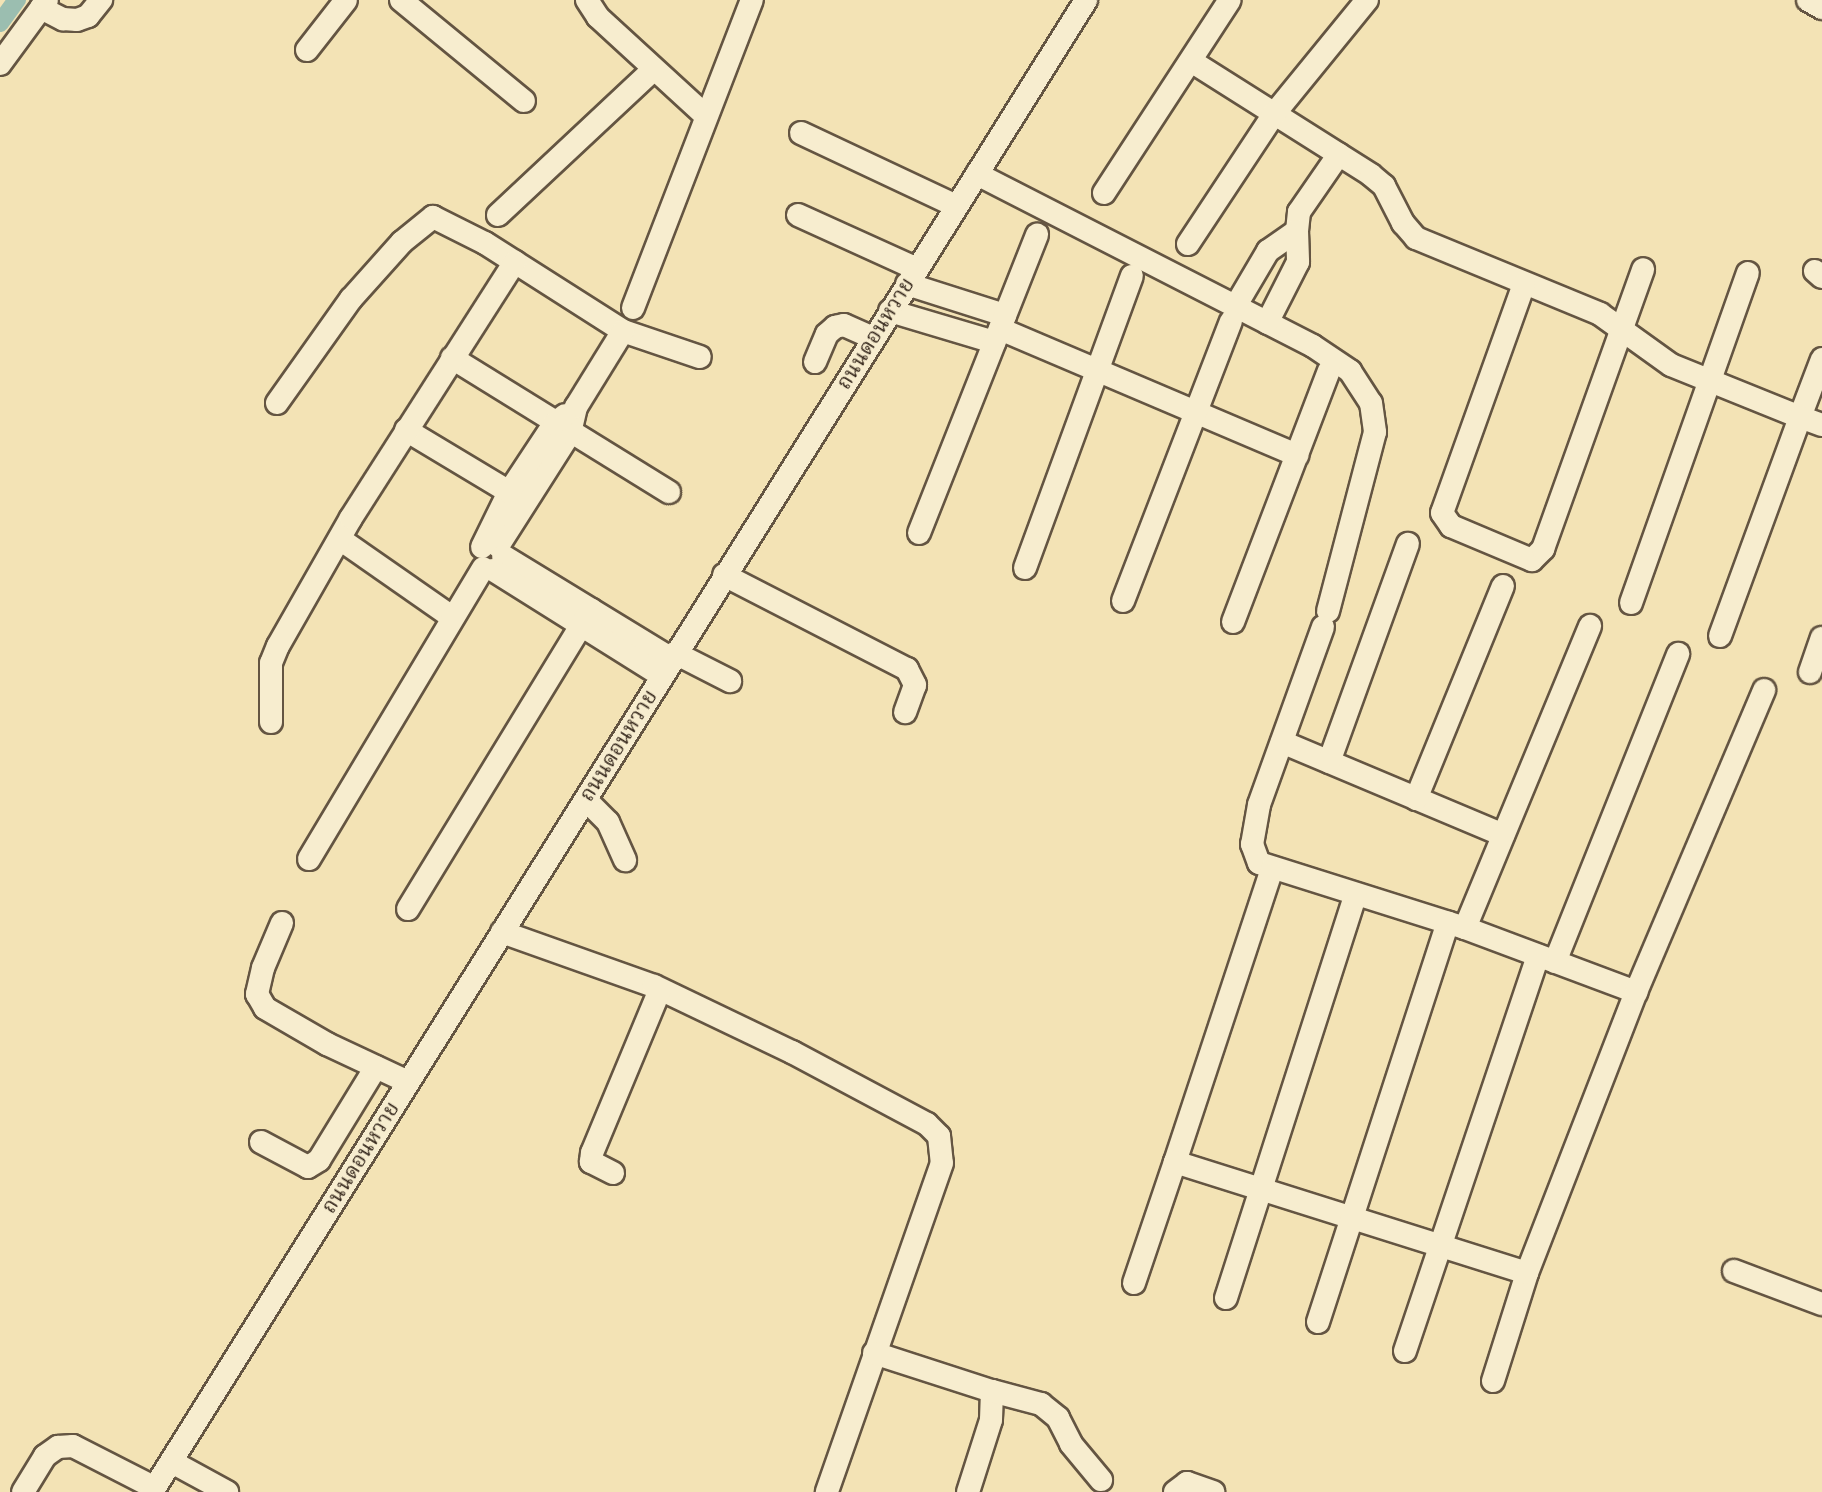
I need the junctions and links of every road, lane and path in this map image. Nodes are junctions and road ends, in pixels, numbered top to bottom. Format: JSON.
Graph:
{"nodes":[{"id":1,"x":101,"y":0,"type":"edge"},
{"id":2,"x":346,"y":0,"type":"edge"},
{"id":3,"x":401,"y":0,"type":"edge"},
{"id":4,"x":587,"y":0,"type":"edge"},
{"id":5,"x":752,"y":0,"type":"edge"},
{"id":6,"x":1086,"y":0,"type":"edge"},
{"id":7,"x":1230,"y":0,"type":"edge"},
{"id":8,"x":1367,"y":0,"type":"edge"},
{"id":9,"x":1808,"y":0,"type":"edge"},
{"id":10,"x":44,"y":4,"type":"edge"},
{"id":11,"x":1822,"y":8,"type":"edge"},
{"id":12,"x":307,"y":50,"type":"dead end"},
{"id":13,"x":1191,"y":61,"type":"junction"},
{"id":14,"x":0,"y":64,"type":"edge"},
{"id":15,"x":653,"y":70,"type":"junction"},
{"id":16,"x":524,"y":101,"type":"dead end"},
{"id":17,"x":1274,"y":114,"type":"junction"},
{"id":18,"x":706,"y":116,"type":"junction"},
{"id":19,"x":801,"y":133,"type":"dead end"},
{"id":20,"x":1339,"y":154,"type":"junction"},
{"id":21,"x":977,"y":174,"type":"junction"},
{"id":22,"x":1104,"y":193,"type":"dead end"},
{"id":23,"x":956,"y":206,"type":"junction"},
{"id":24,"x":498,"y":215,"type":"dead end"},
{"id":25,"x":798,"y":215,"type":"dead end"},
{"id":26,"x":1297,"y":231,"type":"junction"},
{"id":27,"x":1036,"y":235,"type":"dead end"},
{"id":28,"x":1188,"y":243,"type":"dead end"},
{"id":29,"x":515,"y":262,"type":"junction"},
{"id":30,"x":1642,"y":269,"type":"dead end"},
{"id":31,"x":1748,"y":273,"type":"dead end"},
{"id":32,"x":1132,"y":276,"type":"dead end"},
{"id":33,"x":912,"y":277,"type":"junction"},
{"id":34,"x":1524,"y":284,"type":"junction"},
{"id":35,"x":633,"y":308,"type":"dead end"},
{"id":36,"x":891,"y":311,"type":"junction"},
{"id":37,"x":1233,"y":314,"type":"junction"},
{"id":38,"x":1267,"y":323,"type":"junction"},
{"id":39,"x":1000,"y":328,"type":"junction"},
{"id":40,"x":1619,"y":328,"type":"junction"},
{"id":41,"x":623,"y":331,"type":"junction"},
{"id":42,"x":873,"y":338,"type":"junction"},
{"id":43,"x":700,"y":357,"type":"dead end"},
{"id":44,"x":452,"y":358,"type":"junction"},
{"id":45,"x":1822,"y":359,"type":"edge"},
{"id":46,"x":815,"y":362,"type":"dead end"},
{"id":47,"x":1098,"y":370,"type":"junction"},
{"id":48,"x":1329,"y":371,"type":"dead end"},
{"id":49,"x":1709,"y":382,"type":"junction"},
{"id":50,"x":277,"y":403,"type":"dead end"},
{"id":51,"x":1196,"y":411,"type":"junction"},
{"id":52,"x":1800,"y":417,"type":"junction"},
{"id":53,"x":1822,"y":425,"type":"edge"},
{"id":54,"x":562,"y":429,"type":"junction"},
{"id":55,"x":406,"y":430,"type":"junction"},
{"id":56,"x":1297,"y":455,"type":"junction"},
{"id":57,"x":669,"y":492,"type":"dead end"},
{"id":58,"x":517,"y":497,"type":"junction"},
{"id":59,"x":919,"y":533,"type":"dead end"},
{"id":60,"x":340,"y":539,"type":"junction"},
{"id":61,"x":1408,"y":544,"type":"dead end"},
{"id":62,"x":492,"y":557,"type":"junction"},
{"id":63,"x":1025,"y":568,"type":"dead end"},
{"id":64,"x":724,"y":575,"type":"junction"},
{"id":65,"x":1503,"y":586,"type":"dead end"},
{"id":66,"x":1123,"y":601,"type":"dead end"},
{"id":67,"x":1631,"y":603,"type":"dead end"},
{"id":68,"x":452,"y":617,"type":"junction"},
{"id":69,"x":586,"y":617,"type":"junction"},
{"id":70,"x":1233,"y":622,"type":"dead end"},
{"id":71,"x":1590,"y":626,"type":"dead end"},
{"id":72,"x":1720,"y":636,"type":"dead end"},
{"id":73,"x":1822,"y":638,"type":"edge"},
{"id":74,"x":1678,"y":654,"type":"dead end"},
{"id":75,"x":670,"y":663,"type":"junction"},
{"id":76,"x":1810,"y":672,"type":"dead end"},
{"id":77,"x":730,"y":681,"type":"dead end"},
{"id":78,"x":1764,"y":690,"type":"dead end"},
{"id":79,"x":905,"y":712,"type":"dead end"},
{"id":80,"x":270,"y":722,"type":"dead end"},
{"id":81,"x":1282,"y":742,"type":"junction"},
{"id":82,"x":1329,"y":762,"type":"junction"},
{"id":83,"x":1416,"y":799,"type":"junction"},
{"id":84,"x":586,"y":800,"type":"junction"},
{"id":85,"x":1503,"y":835,"type":"junction"},
{"id":86,"x":309,"y":859,"type":"dead end"},
{"id":87,"x":625,"y":860,"type":"dead end"},
{"id":88,"x":1272,"y":869,"type":"junction"},
{"id":89,"x":1356,"y":894,"type":"junction"},
{"id":90,"x":408,"y":909,"type":"dead end"},
{"id":91,"x":282,"y":923,"type":"dead end"},
{"id":92,"x":1456,"y":926,"type":"junction"},
{"id":93,"x":502,"y":932,"type":"junction"},
{"id":94,"x":1547,"y":959,"type":"junction"},
{"id":95,"x":660,"y":990,"type":"junction"},
{"id":96,"x":1636,"y":992,"type":"junction"},
{"id":97,"x":376,"y":1067,"type":"junction"},
{"id":98,"x":408,"y":1082,"type":"junction"},
{"id":99,"x":261,"y":1142,"type":"dead end"},
{"id":100,"x":1175,"y":1161,"type":"junction"},
{"id":101,"x":614,"y":1173,"type":"dead end"},
{"id":102,"x":1262,"y":1190,"type":"junction"},
{"id":103,"x":1350,"y":1217,"type":"junction"},
{"id":104,"x":1438,"y":1246,"type":"junction"},
{"id":105,"x":1734,"y":1271,"type":"dead end"},
{"id":106,"x":1527,"y":1273,"type":"junction"},
{"id":107,"x":1134,"y":1283,"type":"dead end"},
{"id":108,"x":1226,"y":1298,"type":"dead end"},
{"id":109,"x":1822,"y":1304,"type":"edge"},
{"id":110,"x":1318,"y":1322,"type":"dead end"},
{"id":111,"x":1405,"y":1351,"type":"dead end"},
{"id":112,"x":874,"y":1353,"type":"junction"},
{"id":113,"x":1493,"y":1381,"type":"dead end"},
{"id":114,"x":992,"y":1391,"type":"junction"},
{"id":115,"x":172,"y":1462,"type":"junction"},
{"id":116,"x":1101,"y":1480,"type":"dead end"},
{"id":117,"x":154,"y":1490,"type":"edge"},
{"id":118,"x":216,"y":1490,"type":"edge"},
{"id":119,"x":23,"y":1492,"type":"edge"},
{"id":120,"x":827,"y":1492,"type":"edge"},
{"id":121,"x":968,"y":1492,"type":"edge"},
{"id":122,"x":1175,"y":1492,"type":"edge"},
{"id":123,"x":1213,"y":1492,"type":"edge"}],
"edges":[{"from":1,"to":10,"type":"street"},
{"from":2,"to":12,"type":"street"},
{"from":3,"to":16,"type":"street"},
{"from":4,"to":15,"type":"street"},
{"from":5,"to":18,"type":"street"},
{"from":6,"to":21,"type":"street","name":"ถนนดอนหวาย"},
{"from":7,"to":13,"type":"street"},
{"from":8,"to":17,"type":"street"},
{"from":9,"to":11,"type":"street"},
{"from":10,"to":14,"type":"street"},
{"from":13,"to":17,"type":"street"},
{"from":13,"to":22,"type":"street"},
{"from":15,"to":18,"type":"street"},
{"from":15,"to":24,"type":"street"},
{"from":17,"to":20,"type":"street"},
{"from":17,"to":28,"type":"street"},
{"from":18,"to":35,"type":"street"},
{"from":19,"to":23,"type":"street"},
{"from":20,"to":26,"type":"street"},
{"from":20,"to":34,"type":"street"},
{"from":21,"to":23,"type":"street","name":"ถนนดอนหวาย"},
{"from":21,"to":37,"type":"street"},
{"from":23,"to":33,"type":"street","name":"ถนนดอนหวาย"},
{"from":25,"to":33,"type":"street"},
{"from":26,"to":37,"type":"street"},
{"from":26,"to":38,"type":"street"},
{"from":27,"to":39,"type":"street"},
{"from":29,"to":41,"type":"street"},
{"from":29,"to":44,"type":"street"},
{"from":29,"to":50,"type":"street"},
{"from":30,"to":40,"type":"street"},
{"from":31,"to":49,"type":"street"},
{"from":32,"to":47,"type":"street"},
{"from":33,"to":36,"type":"street","name":"ถนนดอนหวาย"},
{"from":33,"to":39,"type":"street"},
{"from":34,"to":40,"type":"street"},
{"from":34,"to":40,"type":"street"},
{"from":36,"to":39,"type":"street"},
{"from":36,"to":42,"type":"street","name":"ถนนดอนหวาย"},
{"from":37,"to":38,"type":"street"},
{"from":37,"to":51,"type":"street"},
{"from":38,"to":81,"type":"street"},
{"from":39,"to":47,"type":"street"},
{"from":39,"to":59,"type":"street"},
{"from":40,"to":49,"type":"street"},
{"from":41,"to":43,"type":"street"},
{"from":41,"to":54,"type":"street"},
{"from":42,"to":46,"type":"street"},
{"from":42,"to":64,"type":"street","name":"ถนนดอนหวาย"},
{"from":44,"to":54,"type":"street"},
{"from":44,"to":55,"type":"street"},
{"from":45,"to":52,"type":"street"},
{"from":47,"to":51,"type":"street"},
{"from":47,"to":63,"type":"street"},
{"from":48,"to":56,"type":"street"},
{"from":49,"to":52,"type":"street"},
{"from":49,"to":67,"type":"street"},
{"from":51,"to":56,"type":"street"},
{"from":51,"to":66,"type":"street"},
{"from":52,"to":53,"type":"street"},
{"from":52,"to":72,"type":"street"},
{"from":54,"to":57,"type":"street"},
{"from":54,"to":58,"type":"street"},
{"from":55,"to":58,"type":"street"},
{"from":55,"to":60,"type":"street"},
{"from":56,"to":70,"type":"street"},
{"from":58,"to":62,"type":"street"},
{"from":60,"to":68,"type":"street"},
{"from":60,"to":80,"type":"street"},
{"from":61,"to":82,"type":"street"},
{"from":62,"to":68,"type":"street"},
{"from":62,"to":69,"type":"street"},
{"from":64,"to":75,"type":"street","name":"ถนนดอนหวาย"},
{"from":64,"to":79,"type":"street"},
{"from":65,"to":83,"type":"street"},
{"from":68,"to":86,"type":"street"},
{"from":69,"to":75,"type":"street"},
{"from":69,"to":90,"type":"street"},
{"from":71,"to":85,"type":"street"},
{"from":73,"to":76,"type":"street"},
{"from":74,"to":94,"type":"street"},
{"from":75,"to":77,"type":"street"},
{"from":75,"to":84,"type":"street","name":"ถนนดอนหวาย"},
{"from":78,"to":96,"type":"street"},
{"from":81,"to":82,"type":"street"},
{"from":81,"to":88,"type":"street"},
{"from":82,"to":83,"type":"street"},
{"from":83,"to":85,"type":"street"},
{"from":84,"to":87,"type":"street"},
{"from":84,"to":93,"type":"street","name":"ถนนดอนหวาย"},
{"from":85,"to":92,"type":"street"},
{"from":88,"to":89,"type":"street"},
{"from":88,"to":100,"type":"street"},
{"from":89,"to":92,"type":"street"},
{"from":89,"to":102,"type":"street"},
{"from":91,"to":97,"type":"street"},
{"from":92,"to":94,"type":"street"},
{"from":92,"to":103,"type":"street"},
{"from":93,"to":95,"type":"street"},
{"from":93,"to":98,"type":"street","name":"ถนนดอนหวาย"},
{"from":94,"to":96,"type":"street"},
{"from":94,"to":104,"type":"street"},
{"from":95,"to":101,"type":"street"},
{"from":95,"to":112,"type":"street"},
{"from":96,"to":106,"type":"street"},
{"from":97,"to":98,"type":"street"},
{"from":97,"to":99,"type":"street"},
{"from":98,"to":115,"type":"street","name":"ถนนดอนหวาย"},
{"from":100,"to":102,"type":"street"},
{"from":100,"to":107,"type":"street"},
{"from":102,"to":103,"type":"street"},
{"from":102,"to":108,"type":"street"},
{"from":103,"to":104,"type":"street"},
{"from":103,"to":110,"type":"street"},
{"from":104,"to":106,"type":"street"},
{"from":104,"to":111,"type":"street"},
{"from":105,"to":109,"type":"street"},
{"from":106,"to":113,"type":"street"},
{"from":112,"to":114,"type":"street"},
{"from":112,"to":120,"type":"street"},
{"from":114,"to":116,"type":"street"},
{"from":114,"to":121,"type":"street"},
{"from":115,"to":117,"type":"street","name":"ถนนดอนหวาย"},
{"from":115,"to":118,"type":"street"},
{"from":117,"to":119,"type":"street"},
{"from":122,"to":123,"type":"street"}]}
